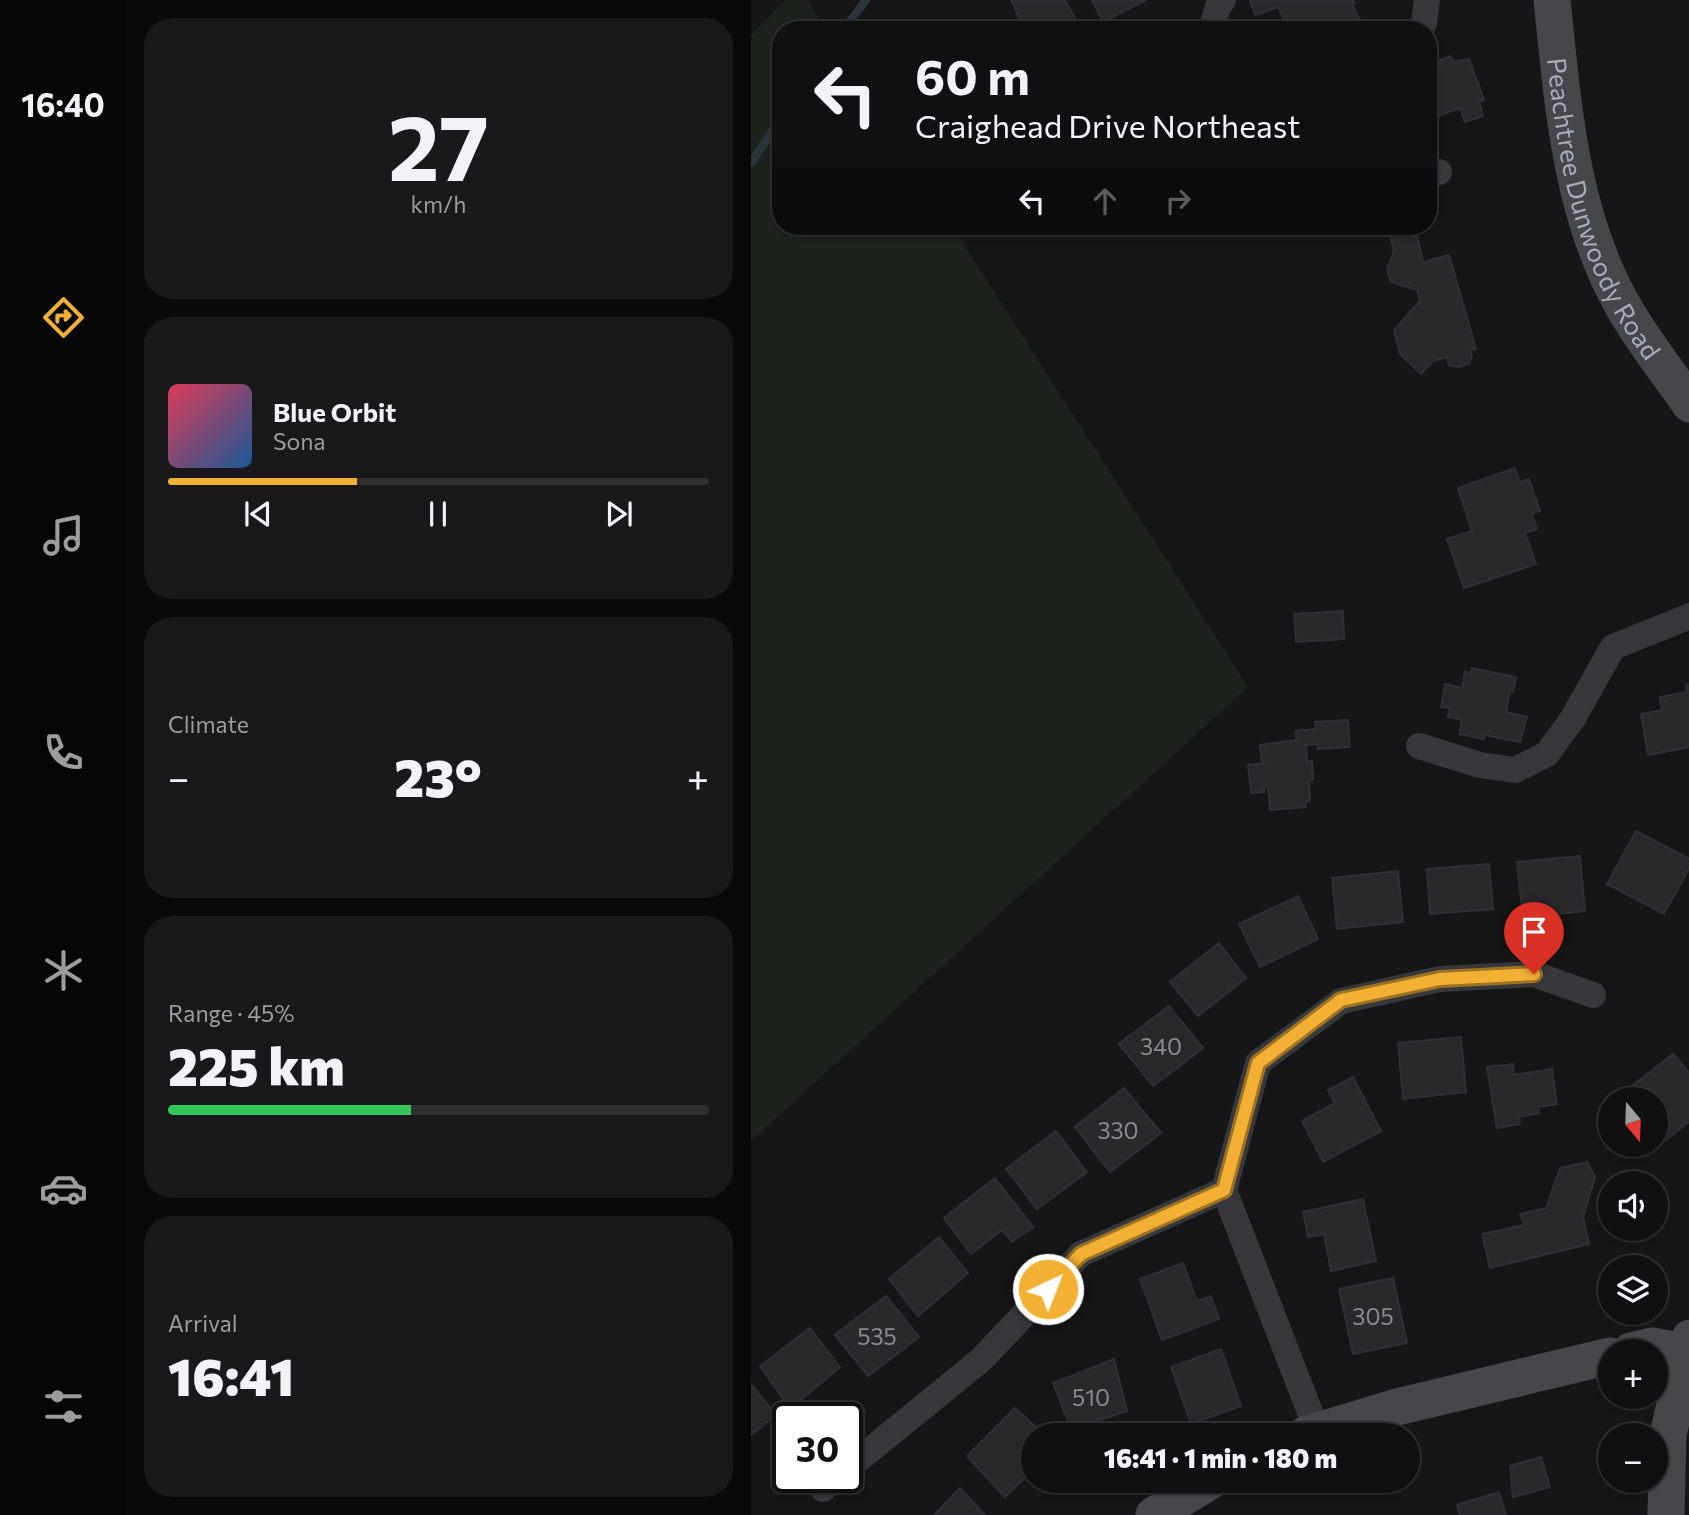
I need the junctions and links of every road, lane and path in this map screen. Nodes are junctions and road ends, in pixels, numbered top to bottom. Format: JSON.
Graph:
{"nodes":[{"id":1,"x":1223,"y":0,"type":"edge"},
{"id":2,"x":1413,"y":0,"type":"edge"},
{"id":3,"x":1427,"y":0,"type":"edge"},
{"id":4,"x":1552,"y":0,"type":"edge"},
{"id":5,"x":1214,"y":21,"type":"edge"},
{"id":6,"x":1424,"y":21,"type":"edge"},
{"id":7,"x":1689,"y":404,"type":"edge"},
{"id":8,"x":1689,"y":617,"type":"edge"},
{"id":9,"x":1419,"y":746,"type":"dead end"},
{"id":10,"x":1593,"y":995,"type":"dead end"},
{"id":11,"x":1224,"y":1190,"type":"junction"},
{"id":12,"x":1687,"y":1345,"type":"edge"},
{"id":13,"x":1668,"y":1346,"type":"edge"},
{"id":14,"x":1598,"y":1359,"type":"edge"},
{"id":15,"x":1307,"y":1423,"type":"edge"},
{"id":16,"x":1344,"y":1423,"type":"edge"},
{"id":17,"x":863,"y":1456,"type":"edge"},
{"id":18,"x":1190,"y":1493,"type":"edge"},
{"id":19,"x":1154,"y":1515,"type":"edge"},
{"id":20,"x":1666,"y":1515,"type":"edge"}],
"edges":[{"from":1,"to":5,"type":"street"},
{"from":2,"to":3,"type":"street"},
{"from":3,"to":6,"type":"street"},
{"from":4,"to":7,"type":"main road","name":"Peachtree Dunwoody Road"},
{"from":8,"to":9,"type":"street"},
{"from":10,"to":11,"type":"street"},
{"from":11,"to":15,"type":"street"},
{"from":11,"to":17,"type":"street"},
{"from":12,"to":13,"type":"main road"},
{"from":12,"to":20,"type":"main road"},
{"from":14,"to":16,"type":"main road"},
{"from":18,"to":19,"type":"main road"}]}
